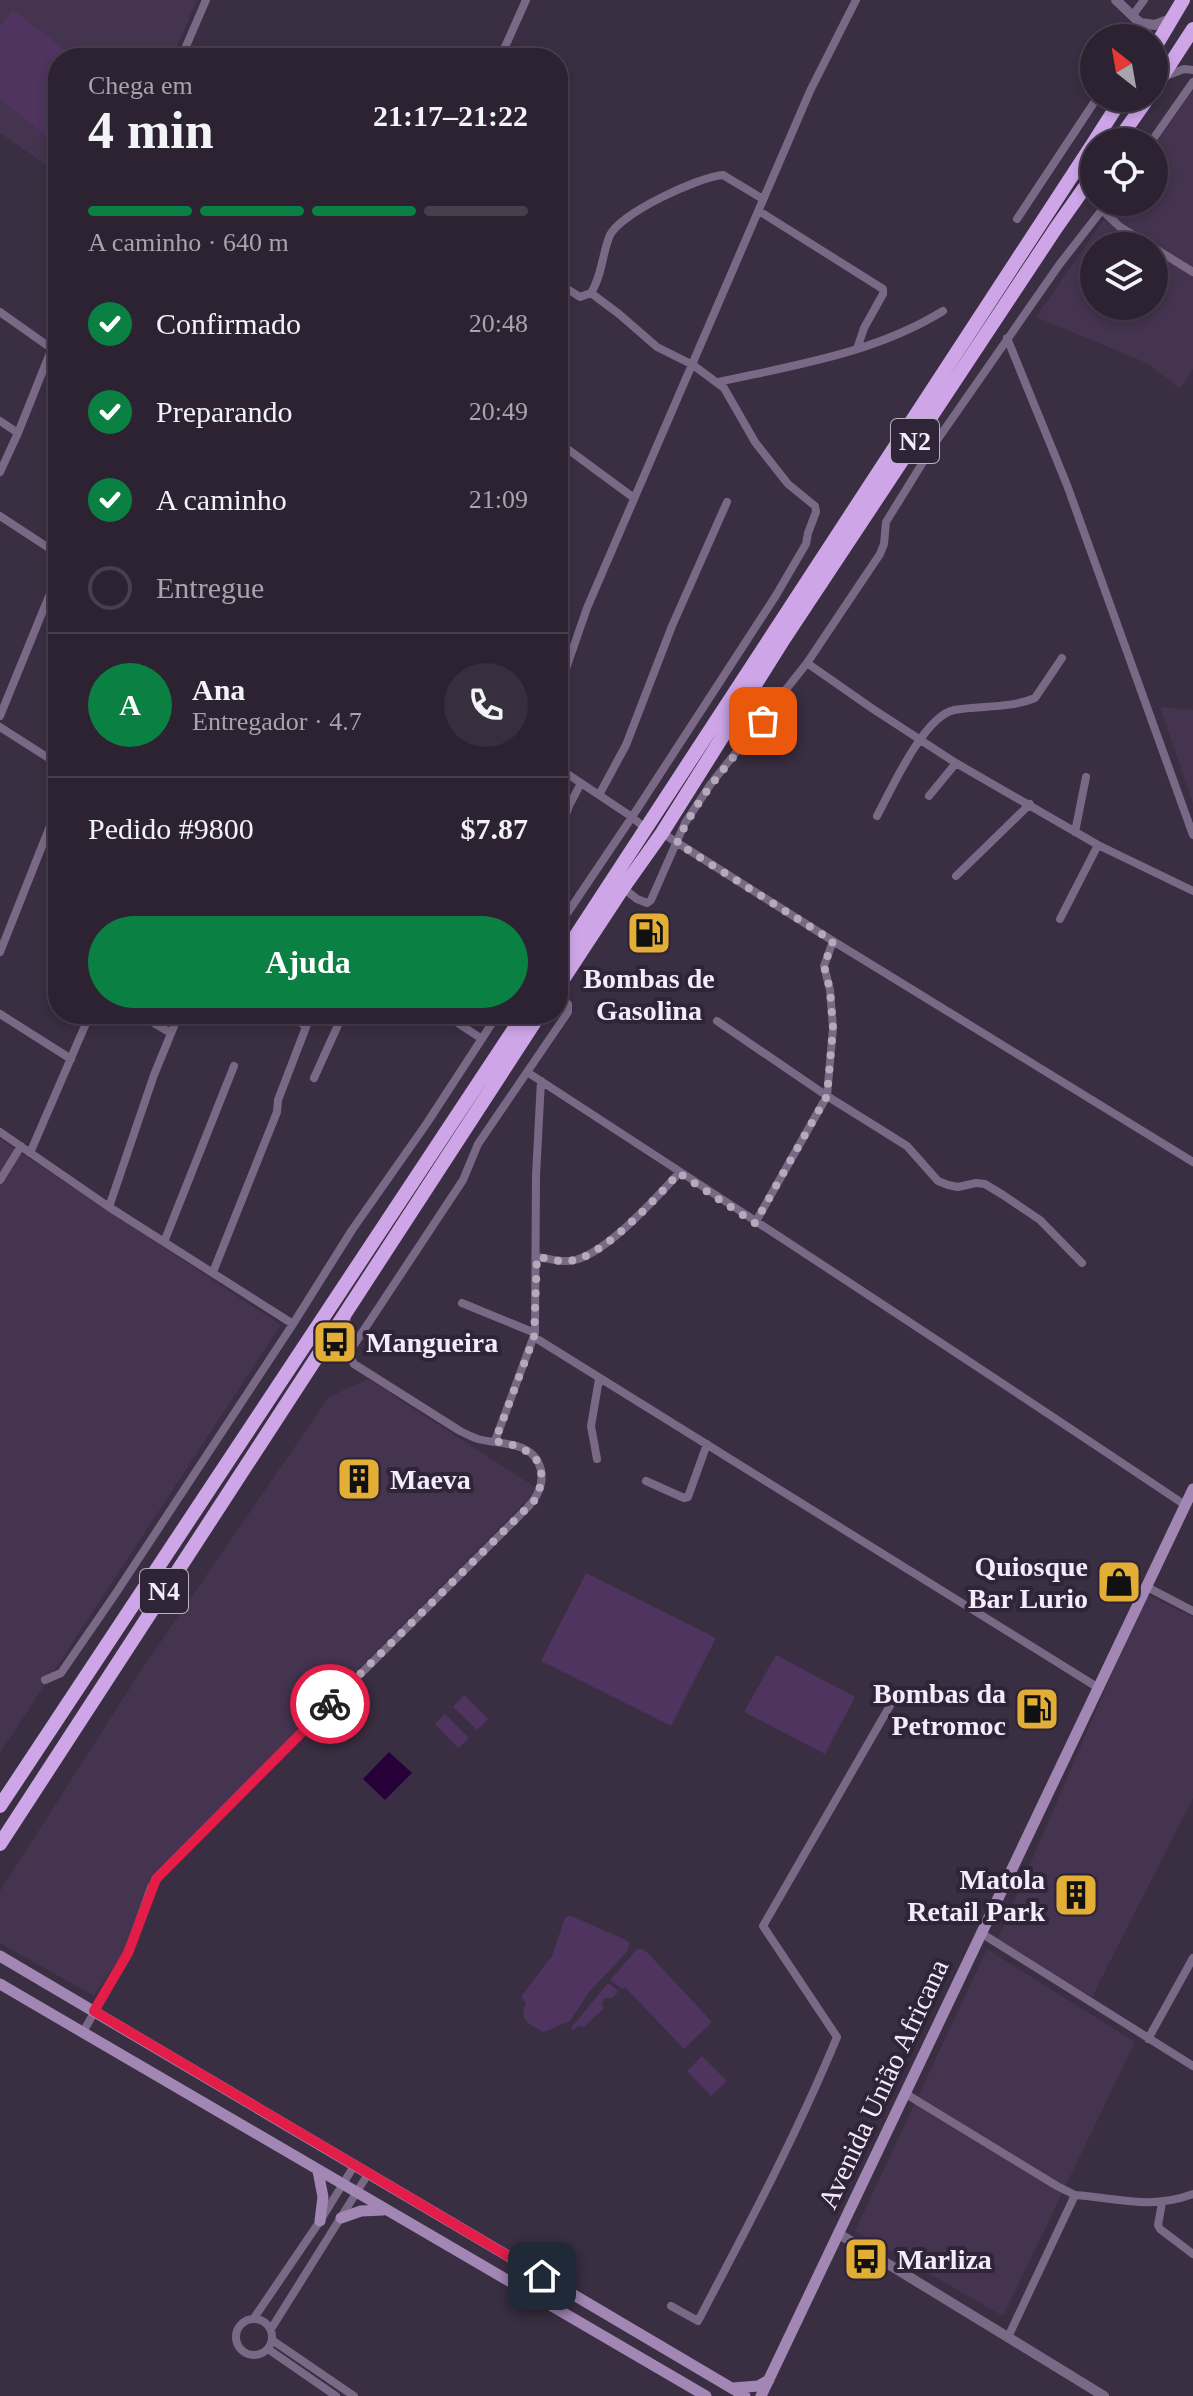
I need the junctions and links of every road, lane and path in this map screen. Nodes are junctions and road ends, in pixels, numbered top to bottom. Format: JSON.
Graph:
{"nodes":[{"id":1,"x":206,"y":0,"type":"edge"},
{"id":2,"x":526,"y":0,"type":"edge"},
{"id":3,"x":856,"y":0,"type":"edge"},
{"id":4,"x":1116,"y":0,"type":"edge"},
{"id":5,"x":1144,"y":0,"type":"edge"},
{"id":6,"x":1183,"y":0,"type":"edge"},
{"id":7,"x":1174,"y":17,"type":"junction"},
{"id":8,"x":1136,"y":19,"type":"junction"},
{"id":9,"x":1135,"y":24,"type":"edge"},
{"id":10,"x":1140,"y":24,"type":"edge"},
{"id":11,"x":1168,"y":27,"type":"edge"},
{"id":12,"x":1193,"y":29,"type":"edge"},
{"id":13,"x":185,"y":48,"type":"edge"},
{"id":14,"x":504,"y":48,"type":"edge"},
{"id":15,"x":1168,"y":68,"type":"edge"},
{"id":16,"x":1193,"y":70,"type":"edge"},
{"id":17,"x":1168,"y":78,"type":"edge"},
{"id":18,"x":1193,"y":82,"type":"edge"},
{"id":19,"x":1088,"y":112,"type":"edge"},
{"id":20,"x":1161,"y":128,"type":"edge"},
{"id":21,"x":1080,"y":164,"type":"edge"},
{"id":22,"x":1080,"y":194,"type":"edge"},
{"id":23,"x":763,"y":199,"type":"junction"},
{"id":24,"x":759,"y":211,"type":"junction"},
{"id":25,"x":1097,"y":216,"type":"edge"},
{"id":26,"x":1112,"y":216,"type":"edge"},
{"id":27,"x":1017,"y":219,"type":"dead end"},
{"id":28,"x":1128,"y":232,"type":"edge"},
{"id":29,"x":1168,"y":256,"type":"edge"},
{"id":30,"x":1193,"y":272,"type":"edge"},
{"id":31,"x":568,"y":289,"type":"edge"},
{"id":32,"x":591,"y":293,"type":"junction"},
{"id":33,"x":943,"y":311,"type":"dead end"},
{"id":34,"x":0,"y":312,"type":"edge"},
{"id":35,"x":1007,"y":338,"type":"junction"},
{"id":36,"x":48,"y":343,"type":"edge"},
{"id":37,"x":857,"y":349,"type":"junction"},
{"id":38,"x":693,"y":365,"type":"junction"},
{"id":39,"x":48,"y":366,"type":"edge"},
{"id":40,"x":719,"y":382,"type":"junction"},
{"id":41,"x":0,"y":421,"type":"edge"},
{"id":42,"x":18,"y":433,"type":"junction"},
{"id":43,"x":568,"y":449,"type":"edge"},
{"id":44,"x":0,"y":472,"type":"edge"},
{"id":45,"x":634,"y":498,"type":"junction"},
{"id":46,"x":727,"y":502,"type":"dead end"},
{"id":47,"x":0,"y":516,"type":"edge"},
{"id":48,"x":48,"y":547,"type":"edge"},
{"id":49,"x":48,"y":598,"type":"edge"},
{"id":50,"x":1062,"y":658,"type":"dead end"},
{"id":51,"x":568,"y":661,"type":"edge"},
{"id":52,"x":807,"y":663,"type":"junction"},
{"id":53,"x":0,"y":716,"type":"edge"},
{"id":54,"x":0,"y":727,"type":"edge"},
{"id":55,"x":919,"y":739,"type":"junction"},
{"id":56,"x":48,"y":758,"type":"edge"},
{"id":57,"x":956,"y":763,"type":"junction"},
{"id":58,"x":568,"y":777,"type":"edge"},
{"id":59,"x":1086,"y":777,"type":"dead end"},
{"id":60,"x":581,"y":783,"type":"junction"},
{"id":61,"x":599,"y":795,"type":"junction"},
{"id":62,"x":929,"y":796,"type":"dead end"},
{"id":63,"x":1030,"y":804,"type":"junction"},
{"id":64,"x":568,"y":809,"type":"edge"},
{"id":65,"x":877,"y":816,"type":"dead end"},
{"id":66,"x":632,"y":817,"type":"junction"},
{"id":67,"x":646,"y":829,"type":"junction"},
{"id":68,"x":48,"y":831,"type":"edge"},
{"id":69,"x":1075,"y":832,"type":"junction"},
{"id":70,"x":662,"y":833,"type":"junction"},
{"id":71,"x":1193,"y":835,"type":"edge"},
{"id":72,"x":677,"y":843,"type":"junction"},
{"id":73,"x":1098,"y":845,"type":"junction"},
{"id":74,"x":956,"y":876,"type":"dead end"},
{"id":75,"x":623,"y":888,"type":"junction"},
{"id":76,"x":1193,"y":891,"type":"edge"},
{"id":77,"x":568,"y":912,"type":"edge"},
{"id":78,"x":1060,"y":919,"type":"dead end"},
{"id":79,"x":833,"y":941,"type":"junction"},
{"id":80,"x":568,"y":948,"type":"edge"},
{"id":81,"x":0,"y":952,"type":"edge"},
{"id":82,"x":568,"y":972,"type":"edge"},
{"id":83,"x":0,"y":1014,"type":"edge"},
{"id":84,"x":717,"y":1021,"type":"dead end"},
{"id":85,"x":86,"y":1024,"type":"edge"},
{"id":86,"x":155,"y":1024,"type":"edge"},
{"id":87,"x":175,"y":1024,"type":"edge"},
{"id":88,"x":303,"y":1024,"type":"edge"},
{"id":89,"x":338,"y":1024,"type":"edge"},
{"id":90,"x":459,"y":1024,"type":"edge"},
{"id":91,"x":492,"y":1024,"type":"edge"},
{"id":92,"x":517,"y":1024,"type":"edge"},
{"id":93,"x":533,"y":1024,"type":"edge"},
{"id":94,"x":560,"y":1024,"type":"edge"},
{"id":95,"x":306,"y":1026,"type":"joint"},
{"id":96,"x":171,"y":1033,"type":"junction"},
{"id":97,"x":482,"y":1039,"type":"junction"},
{"id":98,"x":71,"y":1059,"type":"junction"},
{"id":99,"x":234,"y":1066,"type":"dead end"},
{"id":100,"x":527,"y":1072,"type":"junction"},
{"id":101,"x":314,"y":1078,"type":"dead end"},
{"id":102,"x":541,"y":1081,"type":"junction"},
{"id":103,"x":827,"y":1096,"type":"junction"},
{"id":104,"x":0,"y":1132,"type":"edge"},
{"id":105,"x":21,"y":1146,"type":"junction"},
{"id":106,"x":30,"y":1153,"type":"junction"},
{"id":107,"x":1193,"y":1162,"type":"edge"},
{"id":108,"x":679,"y":1173,"type":"junction"},
{"id":109,"x":0,"y":1180,"type":"edge"},
{"id":110,"x":109,"y":1207,"type":"junction"},
{"id":111,"x":755,"y":1223,"type":"junction"},
{"id":112,"x":164,"y":1242,"type":"junction"},
{"id":113,"x":537,"y":1257,"type":"junction"},
{"id":114,"x":1082,"y":1263,"type":"dead end"},
{"id":115,"x":213,"y":1272,"type":"junction"},
{"id":116,"x":462,"y":1303,"type":"dead end"},
{"id":117,"x":348,"y":1307,"type":"junction"},
{"id":118,"x":293,"y":1324,"type":"junction"},
{"id":119,"x":534,"y":1335,"type":"junction"},
{"id":120,"x":348,"y":1354,"type":"junction"},
{"id":121,"x":599,"y":1379,"type":"junction"},
{"id":122,"x":495,"y":1441,"type":"junction"},
{"id":123,"x":707,"y":1444,"type":"junction"},
{"id":124,"x":597,"y":1459,"type":"dead end"},
{"id":125,"x":646,"y":1481,"type":"dead end"},
{"id":126,"x":1193,"y":1489,"type":"edge"},
{"id":127,"x":1185,"y":1505,"type":"junction"},
{"id":128,"x":1147,"y":1587,"type":"junction"},
{"id":129,"x":1193,"y":1611,"type":"edge"},
{"id":130,"x":45,"y":1680,"type":"dead end"},
{"id":131,"x":1097,"y":1687,"type":"junction"},
{"id":132,"x":895,"y":1697,"type":"dead end"},
{"id":133,"x":2,"y":1802,"type":"edge"},
{"id":134,"x":0,"y":1844,"type":"edge"},
{"id":135,"x":981,"y":1933,"type":"junction"},
{"id":136,"x":0,"y":1956,"type":"edge"},
{"id":137,"x":1193,"y":1958,"type":"edge"},
{"id":138,"x":0,"y":1984,"type":"edge"},
{"id":139,"x":94,"y":2011,"type":"junction"},
{"id":140,"x":83,"y":2032,"type":"junction"},
{"id":141,"x":1148,"y":2039,"type":"junction"},
{"id":142,"x":1193,"y":2066,"type":"edge"},
{"id":143,"x":906,"y":2094,"type":"junction"},
{"id":144,"x":354,"y":2166,"type":"junction"},
{"id":145,"x":318,"y":2171,"type":"junction"},
{"id":146,"x":368,"y":2174,"type":"junction"},
{"id":147,"x":342,"y":2184,"type":"junction"},
{"id":148,"x":356,"y":2192,"type":"junction"},
{"id":149,"x":1193,"y":2194,"type":"edge"},
{"id":150,"x":1075,"y":2195,"type":"junction"},
{"id":151,"x":1162,"y":2203,"type":"junction"},
{"id":152,"x":384,"y":2210,"type":"junction"},
{"id":153,"x":341,"y":2218,"type":"junction"},
{"id":154,"x":320,"y":2221,"type":"junction"},
{"id":155,"x":839,"y":2234,"type":"junction"},
{"id":156,"x":1193,"y":2254,"type":"edge"},
{"id":157,"x":671,"y":2306,"type":"dead end"},
{"id":158,"x":254,"y":2318,"type":"junction"},
{"id":159,"x":271,"y":2329,"type":"junction"},
{"id":160,"x":1008,"y":2337,"type":"junction"},
{"id":161,"x":272,"y":2340,"type":"junction"},
{"id":162,"x":268,"y":2349,"type":"junction"},
{"id":163,"x":769,"y":2380,"type":"junction"},
{"id":164,"x":732,"y":2388,"type":"junction"},
{"id":165,"x":336,"y":2396,"type":"edge"},
{"id":166,"x":354,"y":2396,"type":"edge"},
{"id":167,"x":706,"y":2396,"type":"edge"},
{"id":168,"x":745,"y":2396,"type":"edge"},
{"id":169,"x":761,"y":2396,"type":"edge"},
{"id":170,"x":1104,"y":2396,"type":"edge"}],
"edges":[{"from":1,"to":13,"type":"street"},
{"from":2,"to":14,"type":"street"},
{"from":3,"to":23,"type":"street"},
{"from":4,"to":8,"type":"street"},
{"from":5,"to":8,"type":"street"},
{"from":6,"to":7,"type":"highway"},
{"from":7,"to":8,"type":"street"},
{"from":7,"to":11,"type":"highway"},
{"from":8,"to":9,"type":"street"},
{"from":8,"to":10,"type":"street"},
{"from":12,"to":15,"type":"highway"},
{"from":16,"to":17,"type":"street"},
{"from":18,"to":20,"type":"street"},
{"from":19,"to":27,"type":"street"},
{"from":21,"to":67,"type":"highway","number":"N2"},
{"from":22,"to":70,"type":"highway","number":"N2"},
{"from":23,"to":24,"type":"street"},
{"from":23,"to":32,"type":"street"},
{"from":24,"to":37,"type":"street"},
{"from":24,"to":38,"type":"street"},
{"from":25,"to":35,"type":"street"},
{"from":26,"to":28,"type":"street"},
{"from":29,"to":30,"type":"street"},
{"from":31,"to":32,"type":"street"},
{"from":32,"to":38,"type":"street"},
{"from":33,"to":37,"type":"street"},
{"from":34,"to":36,"type":"street"},
{"from":35,"to":52,"type":"street"},
{"from":35,"to":71,"type":"street"},
{"from":37,"to":40,"type":"street"},
{"from":38,"to":40,"type":"street"},
{"from":38,"to":45,"type":"street"},
{"from":39,"to":42,"type":"street"},
{"from":40,"to":66,"type":"street"},
{"from":41,"to":42,"type":"street"},
{"from":42,"to":44,"type":"street"},
{"from":43,"to":45,"type":"street"},
{"from":45,"to":51,"type":"street"},
{"from":46,"to":61,"type":"street"},
{"from":47,"to":48,"type":"street"},
{"from":49,"to":53,"type":"street"},
{"from":50,"to":55,"type":"street"},
{"from":52,"to":55,"type":"street"},
{"from":52,"to":72,"type":"street"},
{"from":54,"to":56,"type":"street"},
{"from":55,"to":57,"type":"street"},
{"from":55,"to":65,"type":"street"},
{"from":57,"to":62,"type":"street"},
{"from":57,"to":63,"type":"street"},
{"from":58,"to":60,"type":"street"},
{"from":59,"to":69,"type":"street"},
{"from":60,"to":61,"type":"street"},
{"from":60,"to":64,"type":"street"},
{"from":61,"to":66,"type":"street"},
{"from":63,"to":69,"type":"street"},
{"from":63,"to":74,"type":"street"},
{"from":66,"to":67,"type":"street"},
{"from":66,"to":77,"type":"street"},
{"from":67,"to":80,"type":"highway"},
{"from":68,"to":81,"type":"street"},
{"from":69,"to":73,"type":"street"},
{"from":70,"to":72,"type":"street"},
{"from":70,"to":75,"type":"highway"},
{"from":72,"to":75,"type":"street"},
{"from":72,"to":79,"type":"street"},
{"from":73,"to":76,"type":"street"},
{"from":73,"to":78,"type":"street"},
{"from":75,"to":82,"type":"highway"},
{"from":79,"to":103,"type":"street"},
{"from":79,"to":107,"type":"street"},
{"from":83,"to":98,"type":"street"},
{"from":84,"to":103,"type":"street"},
{"from":85,"to":98,"type":"street"},
{"from":86,"to":96,"type":"street"},
{"from":87,"to":96,"type":"street"},
{"from":88,"to":95,"type":"street"},
{"from":89,"to":101,"type":"street"},
{"from":90,"to":97,"type":"street"},
{"from":91,"to":97,"type":"street"},
{"from":92,"to":133,"type":"highway","number":"N4"},
{"from":93,"to":117,"type":"highway","number":"N4"},
{"from":94,"to":100,"type":"street"},
{"from":95,"to":115,"type":"street"},
{"from":96,"to":110,"type":"street"},
{"from":97,"to":118,"type":"street"},
{"from":98,"to":106,"type":"street"},
{"from":99,"to":112,"type":"street"},
{"from":100,"to":102,"type":"street"},
{"from":100,"to":120,"type":"street"},
{"from":102,"to":108,"type":"street"},
{"from":102,"to":113,"type":"street"},
{"from":103,"to":111,"type":"street"},
{"from":103,"to":114,"type":"street"},
{"from":104,"to":105,"type":"street"},
{"from":105,"to":106,"type":"street"},
{"from":105,"to":109,"type":"street"},
{"from":106,"to":110,"type":"street"},
{"from":108,"to":111,"type":"street"},
{"from":108,"to":113,"type":"street"},
{"from":110,"to":112,"type":"street"},
{"from":111,"to":127,"type":"street"},
{"from":112,"to":115,"type":"street"},
{"from":113,"to":119,"type":"street"},
{"from":115,"to":118,"type":"street"},
{"from":116,"to":119,"type":"street"},
{"from":117,"to":120,"type":"street"},
{"from":117,"to":134,"type":"highway","number":"N4"},
{"from":118,"to":130,"type":"street"},
{"from":119,"to":121,"type":"street"},
{"from":119,"to":122,"type":"street"},
{"from":120,"to":122,"type":"street"},
{"from":121,"to":123,"type":"street"},
{"from":121,"to":124,"type":"street"},
{"from":122,"to":139,"type":"street"},
{"from":123,"to":125,"type":"street"},
{"from":123,"to":131,"type":"street"},
{"from":126,"to":127,"type":"main road","name":"Avenida União Africana"},
{"from":127,"to":128,"type":"main road","name":"Avenida União Africana"},
{"from":128,"to":129,"type":"street"},
{"from":128,"to":131,"type":"main road","name":"Avenida União Africana"},
{"from":131,"to":135,"type":"main road","name":"Avenida União Africana"},
{"from":132,"to":157,"type":"street"},
{"from":135,"to":141,"type":"street"},
{"from":135,"to":143,"type":"main road","name":"Avenida União Africana"},
{"from":136,"to":139,"type":"main road"},
{"from":137,"to":141,"type":"street"},
{"from":138,"to":140,"type":"main road"},
{"from":139,"to":140,"type":"street"},
{"from":139,"to":144,"type":"main road"},
{"from":140,"to":145,"type":"main road"},
{"from":141,"to":142,"type":"street"},
{"from":143,"to":150,"type":"street"},
{"from":143,"to":155,"type":"main road","name":"Avenida União Africana"},
{"from":144,"to":146,"type":"main road"},
{"from":144,"to":147,"type":"street"},
{"from":145,"to":147,"type":"main road"},
{"from":145,"to":154,"type":"main road"},
{"from":146,"to":148,"type":"street"},
{"from":146,"to":164,"type":"main road"},
{"from":147,"to":148,"type":"main road"},
{"from":147,"to":154,"type":"street"},
{"from":148,"to":152,"type":"main road"},
{"from":148,"to":153,"type":"street"},
{"from":149,"to":151,"type":"street"},
{"from":150,"to":151,"type":"street"},
{"from":150,"to":160,"type":"street"},
{"from":151,"to":156,"type":"street"},
{"from":152,"to":153,"type":"main road"},
{"from":152,"to":167,"type":"main road"},
{"from":153,"to":159,"type":"street"},
{"from":154,"to":158,"type":"street"},
{"from":155,"to":160,"type":"street"},
{"from":155,"to":163,"type":"main road","name":"Avenida União Africana"},
{"from":158,"to":159,"type":"street"},
{"from":158,"to":162,"type":"street"},
{"from":159,"to":161,"type":"street"},
{"from":160,"to":170,"type":"street"},
{"from":161,"to":162,"type":"street"},
{"from":161,"to":166,"type":"street"},
{"from":162,"to":165,"type":"street"},
{"from":163,"to":164,"type":"main road"},
{"from":163,"to":169,"type":"main road","name":"Avenida União Africana"},
{"from":164,"to":168,"type":"main road"}]}
